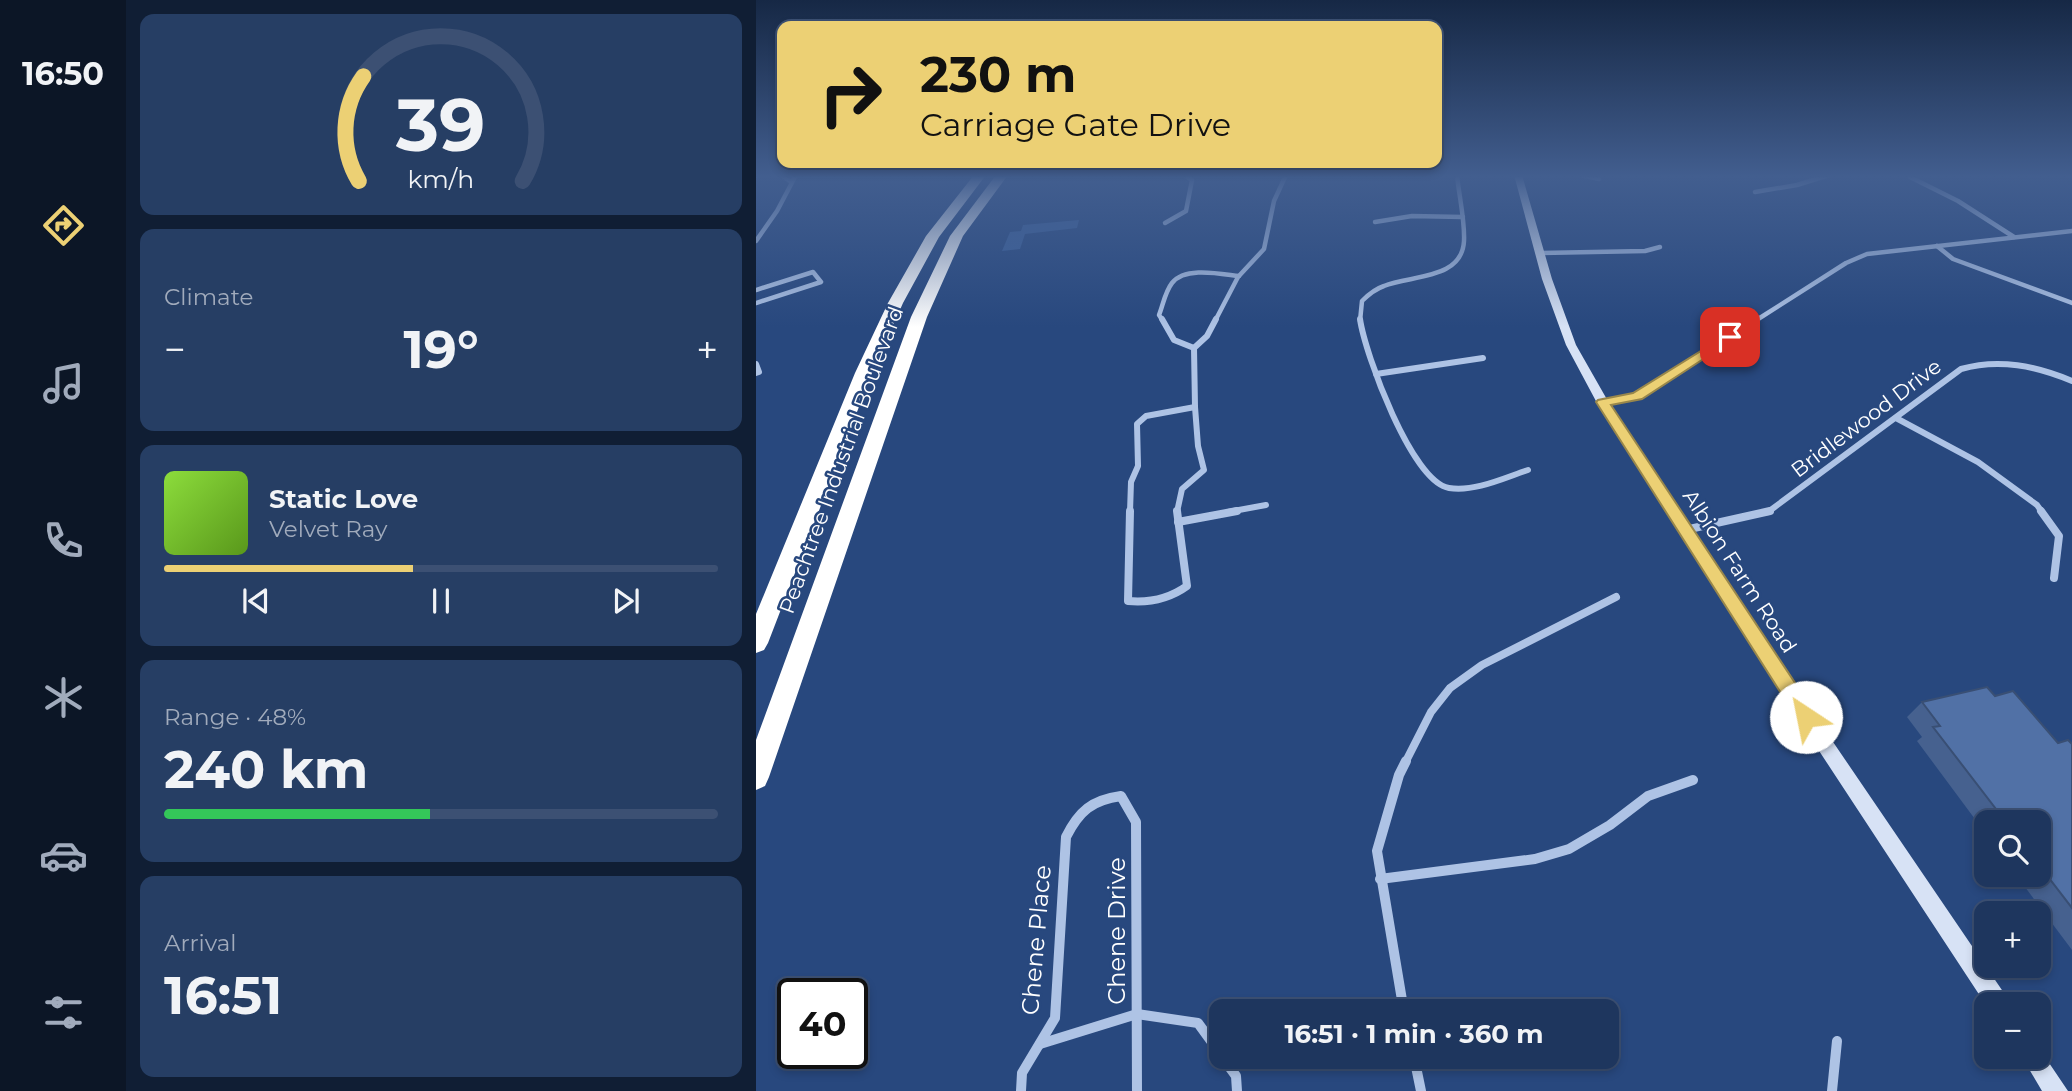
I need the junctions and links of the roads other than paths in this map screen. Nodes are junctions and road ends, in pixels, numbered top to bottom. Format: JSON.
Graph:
{"nodes":[{"id":1,"x":767,"y":226,"type":"edge"},
{"id":2,"x":940,"y":226,"type":"edge"},
{"id":3,"x":964,"y":226,"type":"edge"},
{"id":4,"x":1269,"y":226,"type":"edge"},
{"id":5,"x":1463,"y":226,"type":"edge"},
{"id":6,"x":1533,"y":226,"type":"edge"},
{"id":7,"x":1997,"y":226,"type":"edge"},
{"id":8,"x":2072,"y":231,"type":"edge"},
{"id":9,"x":2014,"y":237,"type":"junction"},
{"id":10,"x":756,"y":241,"type":"edge"},
{"id":11,"x":1937,"y":246,"type":"junction"},
{"id":12,"x":1660,"y":247,"type":"dead end"},
{"id":13,"x":1541,"y":253,"type":"junction"},
{"id":14,"x":1239,"y":276,"type":"junction"},
{"id":15,"x":756,"y":290,"type":"edge"},
{"id":16,"x":756,"y":303,"type":"edge"},
{"id":17,"x":2072,"y":303,"type":"edge"},
{"id":18,"x":1194,"y":348,"type":"junction"},
{"id":19,"x":1483,"y":358,"type":"dead end"},
{"id":20,"x":756,"y":364,"type":"edge"},
{"id":21,"x":756,"y":373,"type":"edge"},
{"id":22,"x":1376,"y":374,"type":"junction"},
{"id":23,"x":2072,"y":381,"type":"edge"},
{"id":24,"x":1603,"y":402,"type":"junction"},
{"id":25,"x":1197,"y":407,"type":"junction"},
{"id":26,"x":1896,"y":418,"type":"junction"},
{"id":27,"x":1528,"y":470,"type":"dead end"},
{"id":28,"x":1266,"y":505,"type":"dead end"},
{"id":29,"x":1178,"y":522,"type":"junction"},
{"id":30,"x":1684,"y":530,"type":"junction"},
{"id":31,"x":2054,"y":578,"type":"dead end"},
{"id":32,"x":1616,"y":597,"type":"dead end"},
{"id":33,"x":756,"y":643,"type":"edge"},
{"id":34,"x":756,"y":777,"type":"edge"},
{"id":35,"x":1693,"y":780,"type":"dead end"},
{"id":36,"x":1099,"y":799,"type":"joint"},
{"id":37,"x":1380,"y":879,"type":"junction"},
{"id":38,"x":1990,"y":992,"type":"edge"},
{"id":39,"x":1402,"y":999,"type":"edge"},
{"id":40,"x":1137,"y":1014,"type":"junction"},
{"id":41,"x":1209,"y":1039,"type":"edge"},
{"id":42,"x":1837,"y":1041,"type":"dead end"},
{"id":43,"x":1040,"y":1044,"type":"junction"},
{"id":44,"x":1231,"y":1069,"type":"edge"},
{"id":45,"x":1416,"y":1069,"type":"edge"},
{"id":46,"x":2041,"y":1069,"type":"edge"},
{"id":47,"x":1021,"y":1091,"type":"edge"},
{"id":48,"x":1137,"y":1091,"type":"edge"},
{"id":49,"x":1237,"y":1091,"type":"edge"},
{"id":50,"x":1421,"y":1091,"type":"edge"},
{"id":51,"x":1832,"y":1091,"type":"edge"},
{"id":52,"x":2056,"y":1091,"type":"edge"}],
"edges":[{"from":1,"to":10,"type":"street"},
{"from":2,"to":33,"type":"highway","name":"Peachtree Industrial Boulevard"},
{"from":3,"to":34,"type":"highway","name":"Peachtree Industrial Boulevard"},
{"from":4,"to":14,"type":"street"},
{"from":5,"to":22,"type":"street"},
{"from":6,"to":13,"type":"street","name":"Albion Farm Road"},
{"from":7,"to":9,"type":"street"},
{"from":8,"to":9,"type":"street"},
{"from":9,"to":11,"type":"street"},
{"from":11,"to":17,"type":"street"},
{"from":11,"to":24,"type":"street"},
{"from":12,"to":13,"type":"street"},
{"from":13,"to":24,"type":"street","name":"Albion Farm Road"},
{"from":14,"to":18,"type":"street"},
{"from":14,"to":18,"type":"street"},
{"from":15,"to":16,"type":"street"},
{"from":18,"to":25,"type":"street"},
{"from":19,"to":22,"type":"street"},
{"from":20,"to":21,"type":"street"},
{"from":22,"to":27,"type":"street"},
{"from":23,"to":26,"type":"street","name":"Bridlewood Drive"},
{"from":24,"to":30,"type":"street","name":"Albion Farm Road"},
{"from":25,"to":29,"type":"street"},
{"from":25,"to":29,"type":"street"},
{"from":26,"to":30,"type":"street","name":"Bridlewood Drive"},
{"from":26,"to":31,"type":"street"},
{"from":28,"to":29,"type":"street"},
{"from":30,"to":38,"type":"street","name":"Albion Farm Road"},
{"from":32,"to":37,"type":"street"},
{"from":35,"to":37,"type":"street"},
{"from":36,"to":40,"type":"street","name":"Chene Drive"},
{"from":36,"to":43,"type":"street","name":"Chene Place"},
{"from":37,"to":39,"type":"street"},
{"from":40,"to":41,"type":"street"},
{"from":40,"to":43,"type":"street"},
{"from":40,"to":48,"type":"street","name":"Chene Drive"},
{"from":42,"to":51,"type":"street"},
{"from":43,"to":47,"type":"street","name":"Chene Place"},
{"from":44,"to":49,"type":"street"},
{"from":45,"to":50,"type":"street"},
{"from":46,"to":52,"type":"street"}]}
